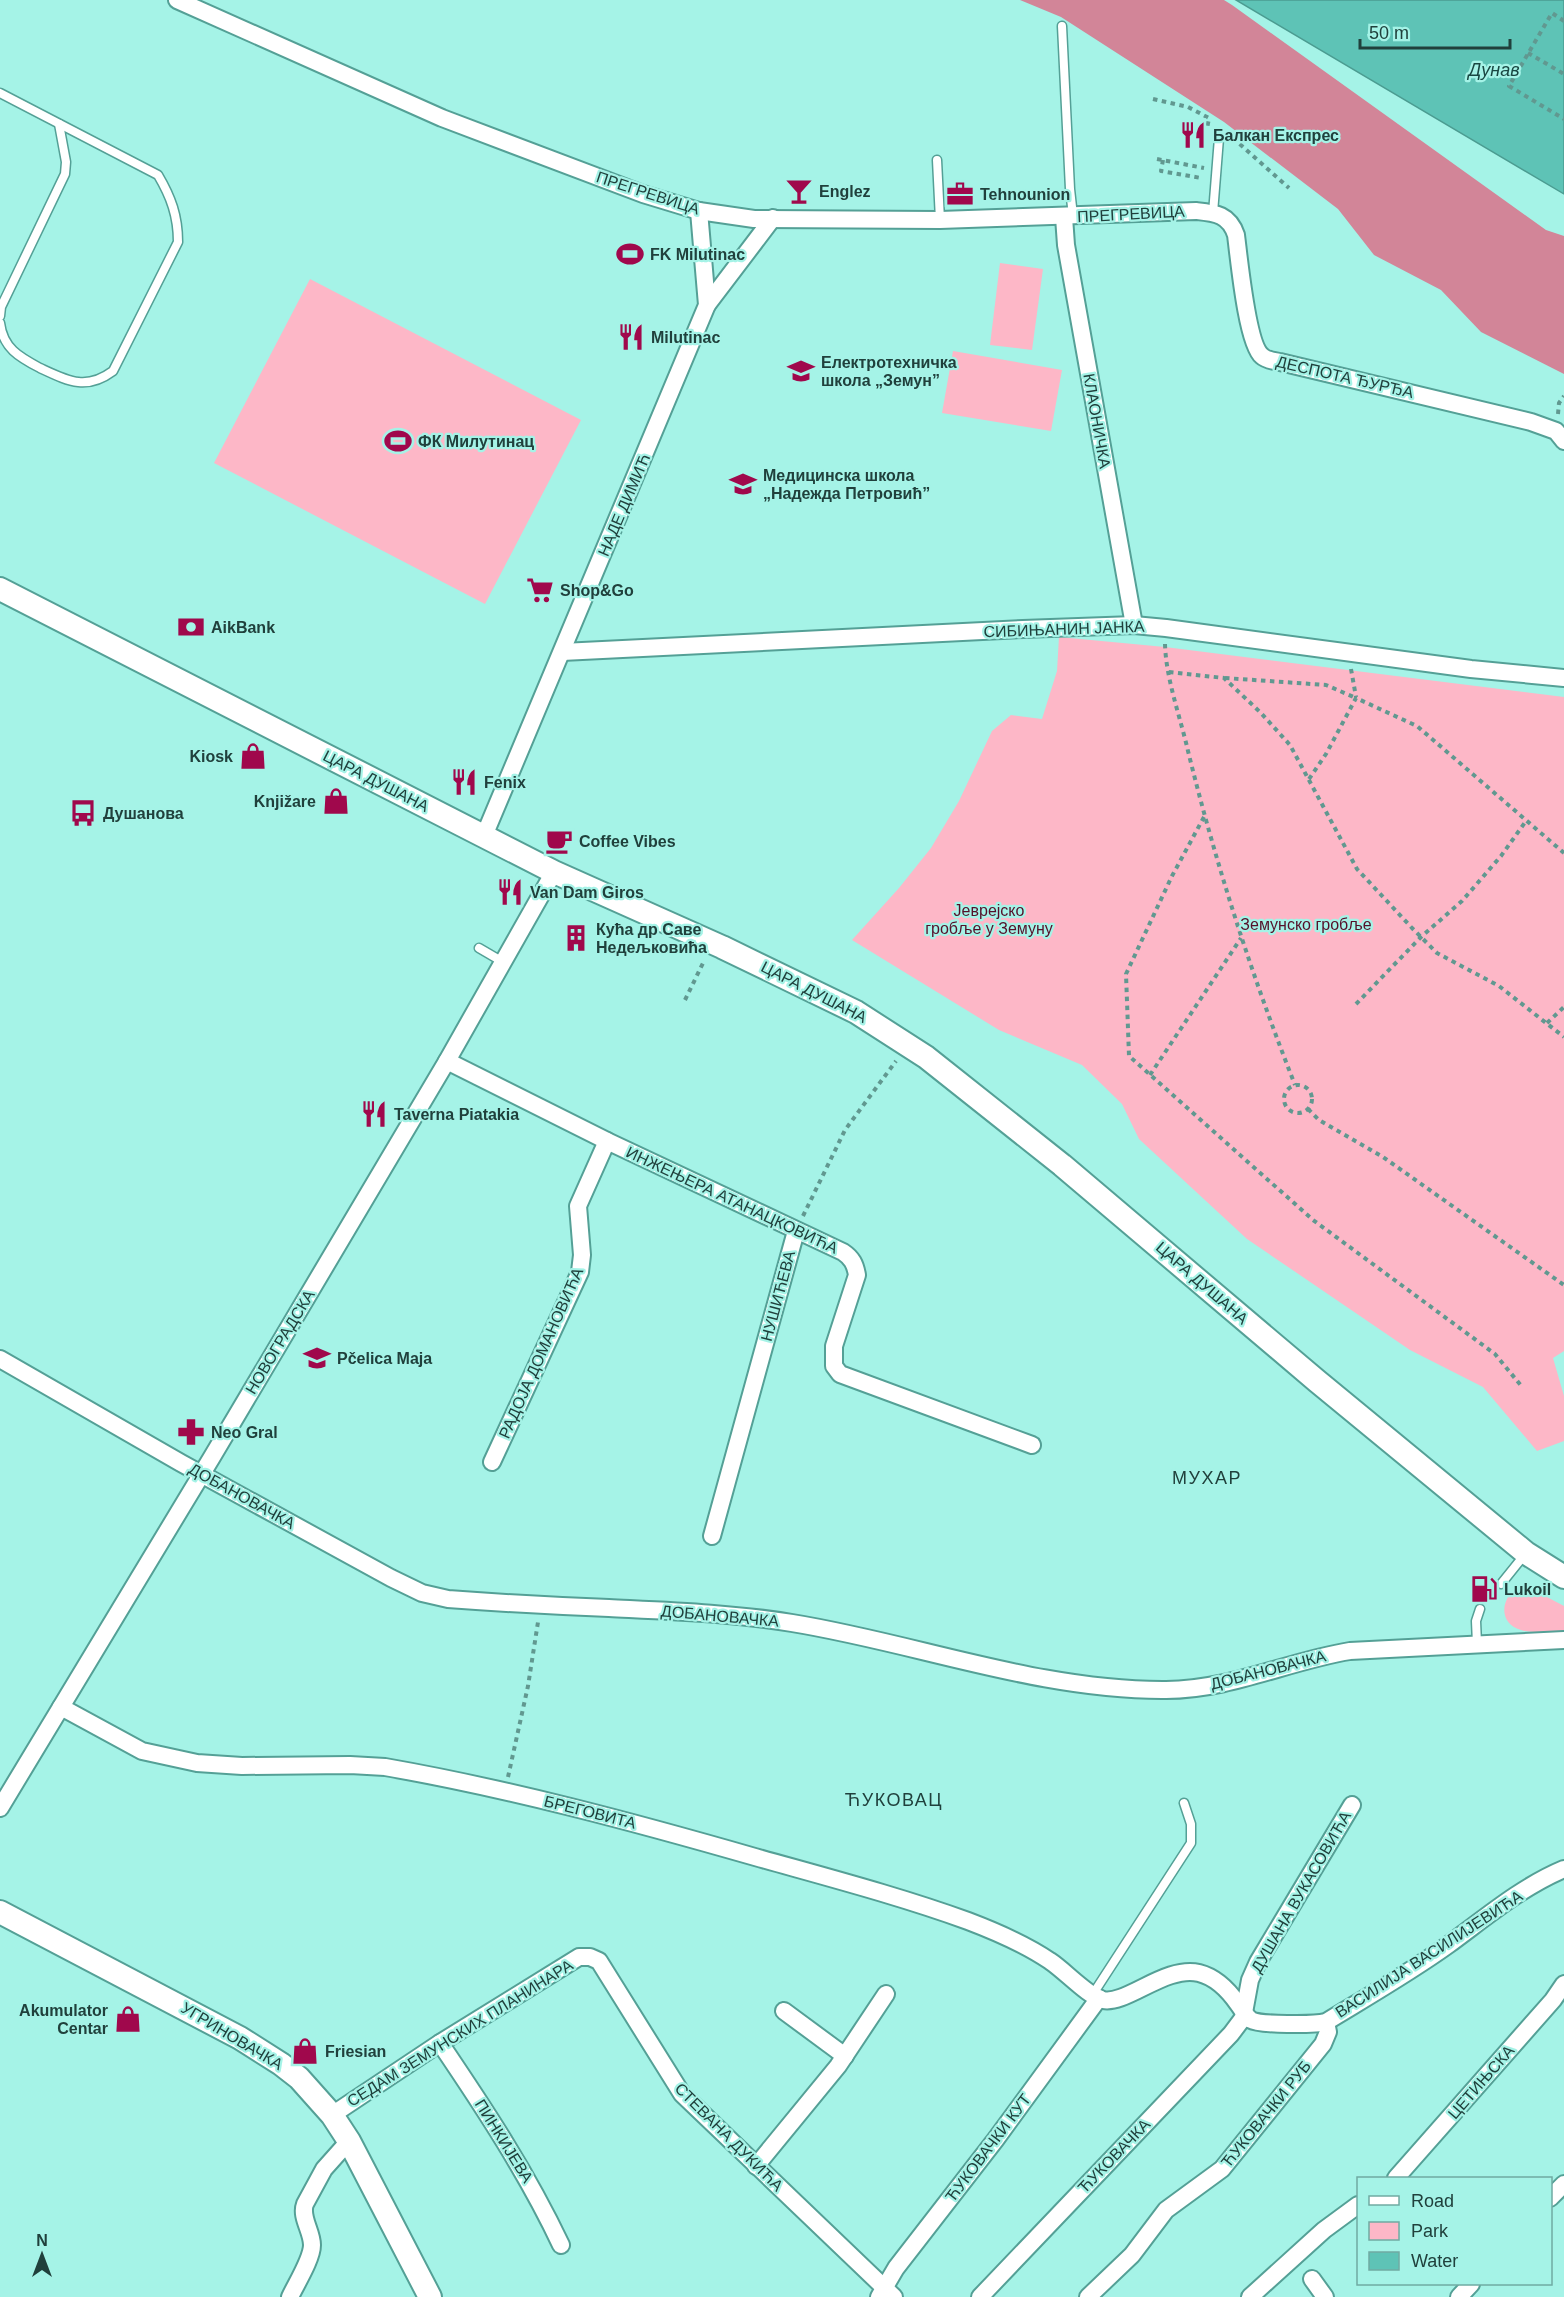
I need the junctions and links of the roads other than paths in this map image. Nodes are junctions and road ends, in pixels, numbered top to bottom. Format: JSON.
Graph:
{"nodes":[{"id":1,"x":177,"y":0,"type":"edge"},
{"id":2,"x":1062,"y":26,"type":"dead end"},
{"id":3,"x":0,"y":93,"type":"edge"},
{"id":4,"x":59,"y":124,"type":"junction"},
{"id":5,"x":1219,"y":142,"type":"road end"},
{"id":6,"x":937,"y":160,"type":"dead end"},
{"id":7,"x":699,"y":211,"type":"junction"},
{"id":8,"x":1219,"y":215,"type":"junction"},
{"id":9,"x":1068,"y":217,"type":"junction"},
{"id":10,"x":773,"y":218,"type":"junction"},
{"id":11,"x":940,"y":220,"type":"junction"},
{"id":12,"x":706,"y":305,"type":"junction"},
{"id":13,"x":0,"y":316,"type":"edge"},
{"id":14,"x":0,"y":323,"type":"edge"},
{"id":15,"x":1564,"y":441,"type":"edge"},
{"id":16,"x":0,"y":589,"type":"edge"},
{"id":17,"x":1134,"y":625,"type":"junction"},
{"id":18,"x":562,"y":652,"type":"junction"},
{"id":19,"x":1564,"y":678,"type":"edge"},
{"id":20,"x":484,"y":836,"type":"junction"},
{"id":21,"x":555,"y":872,"type":"junction"},
{"id":22,"x":479,"y":948,"type":"dead end"},
{"id":23,"x":503,"y":962,"type":"junction"},
{"id":24,"x":447,"y":1061,"type":"junction"},
{"id":25,"x":607,"y":1141,"type":"junction"},
{"id":26,"x":796,"y":1231,"type":"junction"},
{"id":27,"x":0,"y":1359,"type":"edge"},
{"id":28,"x":1032,"y":1445,"type":"dead end"},
{"id":29,"x":492,"y":1462,"type":"dead end"},
{"id":30,"x":201,"y":1474,"type":"junction"},
{"id":31,"x":712,"y":1536,"type":"dead end"},
{"id":32,"x":1526,"y":1553,"type":"junction"},
{"id":33,"x":1564,"y":1577,"type":"edge"},
{"id":34,"x":1501,"y":1584,"type":"dead end"},
{"id":35,"x":1480,"y":1609,"type":"dead end"},
{"id":36,"x":1564,"y":1640,"type":"edge"},
{"id":37,"x":1483,"y":1643,"type":"junction"},
{"id":38,"x":61,"y":1707,"type":"junction"},
{"id":39,"x":1184,"y":1803,"type":"dead end"},
{"id":40,"x":1352,"y":1805,"type":"dead end"},
{"id":41,"x":0,"y":1808,"type":"edge"},
{"id":42,"x":1564,"y":1869,"type":"edge"},
{"id":43,"x":0,"y":1912,"type":"edge"},
{"id":44,"x":590,"y":1957,"type":"joint"},
{"id":45,"x":1564,"y":1984,"type":"edge"},
{"id":46,"x":886,"y":1994,"type":"dead end"},
{"id":47,"x":1096,"y":1996,"type":"junction"},
{"id":48,"x":1558,"y":1996,"type":"edge"},
{"id":49,"x":784,"y":2011,"type":"dead end"},
{"id":50,"x":1245,"y":2013,"type":"junction"},
{"id":51,"x":1326,"y":2022,"type":"junction"},
{"id":52,"x":440,"y":2043,"type":"junction"},
{"id":53,"x":845,"y":2056,"type":"junction"},
{"id":54,"x":332,"y":2115,"type":"junction"},
{"id":55,"x":349,"y":2141,"type":"junction"},
{"id":56,"x":756,"y":2166,"type":"junction"},
{"id":57,"x":1397,"y":2177,"type":"edge"},
{"id":58,"x":1564,"y":2184,"type":"edge"},
{"id":59,"x":1552,"y":2197,"type":"edge"},
{"id":60,"x":1357,"y":2206,"type":"edge"},
{"id":61,"x":561,"y":2244,"type":"dead end"},
{"id":62,"x":1294,"y":2256,"type":"junction"},
{"id":63,"x":1469,"y":2285,"type":"edge"},
{"id":64,"x":885,"y":2294,"type":"edge"},
{"id":65,"x":290,"y":2297,"type":"edge"},
{"id":66,"x":430,"y":2297,"type":"edge"},
{"id":67,"x":980,"y":2297,"type":"edge"},
{"id":68,"x":1088,"y":2297,"type":"edge"},
{"id":69,"x":1250,"y":2297,"type":"edge"},
{"id":70,"x":1325,"y":2297,"type":"edge"},
{"id":71,"x":1459,"y":2297,"type":"edge"}],
"edges":[{"from":1,"to":7,"type":"street","name":"ПРЕГРЕВИЦА"},
{"from":2,"to":9,"type":"lane"},
{"from":3,"to":4,"type":"lane"},
{"from":4,"to":13,"type":"lane"},
{"from":4,"to":14,"type":"lane"},
{"from":5,"to":8,"type":"lane"},
{"from":6,"to":11,"type":"lane"},
{"from":7,"to":10,"type":"street","name":"ПРЕГРЕВИЦА"},
{"from":7,"to":12,"type":"street","name":"НАДЕ ДИМИЋ"},
{"from":8,"to":9,"type":"street","name":"ПРЕГРЕВИЦА"},
{"from":8,"to":15,"type":"street","name":"ДЕСПОТА ЂУРЂА"},
{"from":9,"to":11,"type":"street","name":"ПРЕГРЕВИЦА"},
{"from":9,"to":17,"type":"street","name":"КЛАОНИЧКА"},
{"from":10,"to":11,"type":"street","name":"ПРЕГРЕВИЦА"},
{"from":10,"to":12,"type":"street","name":"НАДЕ ДИМИЋ"},
{"from":12,"to":18,"type":"street","name":"НАДЕ ДИМИЋ"},
{"from":16,"to":20,"type":"main road","name":"ЦАРА ДУШАНА"},
{"from":17,"to":18,"type":"street","name":"СИБИЊАНИН ЈАНКА"},
{"from":17,"to":19,"type":"street","name":"СИБИЊАНИН ЈАНКА"},
{"from":18,"to":20,"type":"street","name":"НАДЕ ДИМИЋ"},
{"from":20,"to":21,"type":"main road","name":"ЦАРА ДУШАНА"},
{"from":21,"to":23,"type":"street","name":"НОВОГРАДСКА"},
{"from":21,"to":32,"type":"main road","name":"ЦАРА ДУШАНА"},
{"from":22,"to":23,"type":"lane"},
{"from":23,"to":24,"type":"street","name":"НОВОГРАДСКА"},
{"from":24,"to":25,"type":"street","name":"ИНЖЕЊЕРА АТАНАЦКОВИЋА"},
{"from":24,"to":30,"type":"street","name":"НОВОГРАДСКА"},
{"from":25,"to":26,"type":"street","name":"ИНЖЕЊЕРА АТАНАЦКОВИЋА"},
{"from":25,"to":29,"type":"street","name":"РАДОЈА ДОМАНОВИЋА"},
{"from":26,"to":28,"type":"street","name":"ИНЖЕЊЕРА АТАНАЦКОВИЋА"},
{"from":26,"to":31,"type":"street","name":"НУШИЋЕВА"},
{"from":27,"to":30,"type":"street","name":"ДОБАНОВАЧКА"},
{"from":30,"to":37,"type":"street","name":"ДОБАНОВАЧКА"},
{"from":30,"to":38,"type":"street","name":"НОВОГРАДСКА"},
{"from":32,"to":33,"type":"main road","name":"ЦАРА ДУШАНА"},
{"from":32,"to":34,"type":"lane"},
{"from":35,"to":37,"type":"lane"},
{"from":36,"to":37,"type":"street","name":"ДОБАНОВАЧКА"},
{"from":38,"to":41,"type":"street","name":"НОВОГРАДСКА"},
{"from":38,"to":47,"type":"street","name":"БРЕГОВИТА"},
{"from":39,"to":47,"type":"lane"},
{"from":40,"to":50,"type":"street","name":"ДУШАНА ВУКАСОВИЋА"},
{"from":42,"to":51,"type":"street","name":"ВАСИЛИЈА ВАСИЛИЈЕВИЋА"},
{"from":43,"to":54,"type":"main road","name":"УГРИНОВАЧКА"},
{"from":44,"to":52,"type":"street","name":"СЕДАМ ЗЕМУНСКИХ ПЛАНИНАРА"},
{"from":44,"to":56,"type":"street","name":"СТЕВАНА ДУКИЋА"},
{"from":45,"to":48,"type":"street","name":"ЦЕТИЊСКА"},
{"from":46,"to":53,"type":"street"},
{"from":47,"to":50,"type":"street"},
{"from":47,"to":64,"type":"street","name":"ЋУКОВАЧКИ КУТ"},
{"from":48,"to":57,"type":"street","name":"ЦЕТИЊСКА"},
{"from":49,"to":53,"type":"street"},
{"from":50,"to":51,"type":"street","name":"ВАСИЛИЈА ВАСИЛИЈЕВИЋА"},
{"from":50,"to":67,"type":"street","name":"ЋУКОВАЧКА"},
{"from":51,"to":68,"type":"street","name":"ЋУКОВАЧКИ РУБ"},
{"from":52,"to":54,"type":"street","name":"СЕДАМ ЗЕМУНСКИХ ПЛАНИНАРА"},
{"from":52,"to":61,"type":"street","name":"ПИНКИЈЕВА"},
{"from":53,"to":56,"type":"street"},
{"from":54,"to":55,"type":"main road","name":"УГРИНОВАЧКА"},
{"from":55,"to":65,"type":"street"},
{"from":55,"to":66,"type":"main road","name":"УГРИНОВАЧКА"},
{"from":56,"to":64,"type":"street","name":"СТЕВАНА ДУКИЋА"},
{"from":58,"to":59,"type":"street"},
{"from":60,"to":62,"type":"street"},
{"from":62,"to":69,"type":"street"},
{"from":62,"to":70,"type":"street"},
{"from":63,"to":71,"type":"street"}]}
